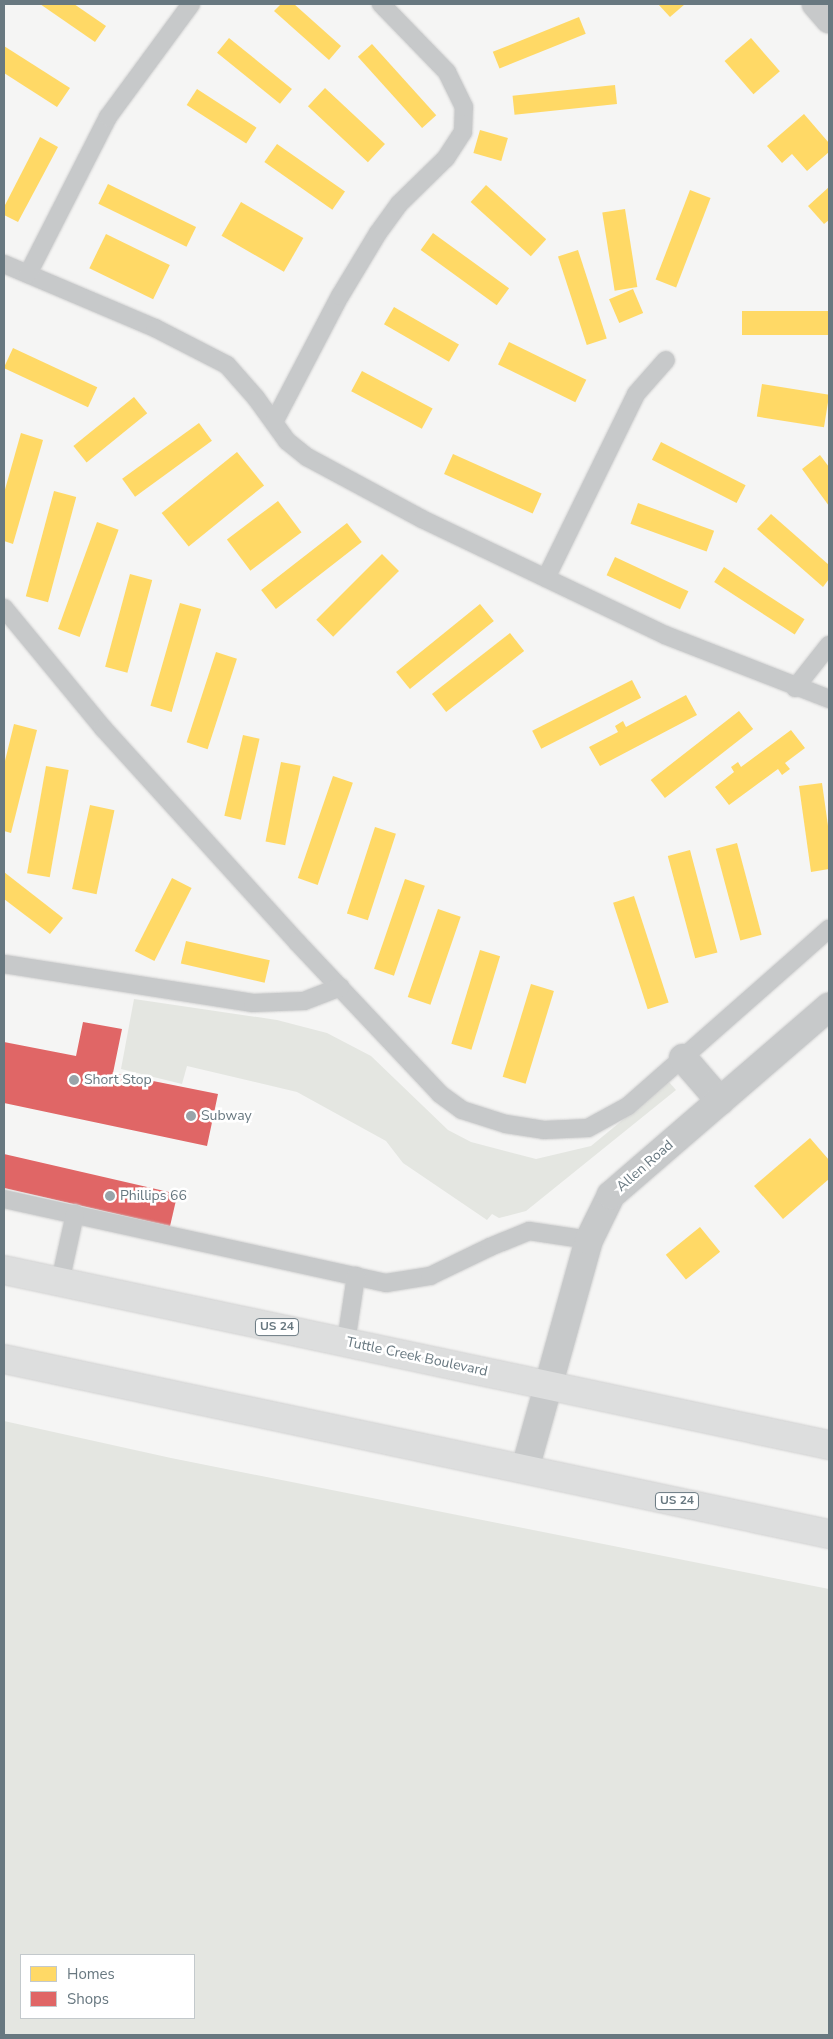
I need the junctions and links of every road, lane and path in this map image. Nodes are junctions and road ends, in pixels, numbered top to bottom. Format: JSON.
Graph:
{"nodes":[{"id":1,"x":191,"y":4,"type":"edge"},
{"id":2,"x":381,"y":4,"type":"edge"},
{"id":3,"x":816,"y":4,"type":"edge"},
{"id":4,"x":829,"y":19,"type":"edge"},
{"id":5,"x":5,"y":269,"type":"edge"},
{"id":6,"x":28,"y":274,"type":"junction"},
{"id":7,"x":666,"y":360,"type":"dead end"},
{"id":8,"x":274,"y":422,"type":"junction"},
{"id":9,"x":546,"y":578,"type":"junction"},
{"id":10,"x":4,"y":608,"type":"edge"},
{"id":11,"x":829,"y":645,"type":"edge"},
{"id":12,"x":795,"y":688,"type":"junction"},
{"id":13,"x":829,"y":700,"type":"edge"},
{"id":14,"x":829,"y":929,"type":"edge"},
{"id":15,"x":4,"y":964,"type":"edge"},
{"id":16,"x":340,"y":988,"type":"junction"},
{"id":17,"x":829,"y":1007,"type":"edge"},
{"id":18,"x":683,"y":1058,"type":"junction"},
{"id":19,"x":720,"y":1100,"type":"junction"},
{"id":20,"x":4,"y":1199,"type":"edge"},
{"id":21,"x":74,"y":1214,"type":"junction"},
{"id":22,"x":589,"y":1240,"type":"junction"},
{"id":23,"x":4,"y":1270,"type":"edge"},
{"id":24,"x":356,"y":1276,"type":"junction"},
{"id":25,"x":60,"y":1282,"type":"junction"},
{"id":26,"x":346,"y":1342,"type":"junction"},
{"id":27,"x":4,"y":1359,"type":"edge"},
{"id":28,"x":550,"y":1385,"type":"junction"},
{"id":29,"x":829,"y":1445,"type":"edge"},
{"id":30,"x":525,"y":1469,"type":"junction"},
{"id":31,"x":829,"y":1534,"type":"edge"}],
"edges":[{"from":1,"to":6,"type":"lane"},
{"from":2,"to":8,"type":"lane"},
{"from":3,"to":4,"type":"street"},
{"from":5,"to":6,"type":"lane"},
{"from":6,"to":8,"type":"lane"},
{"from":7,"to":9,"type":"lane"},
{"from":8,"to":9,"type":"lane"},
{"from":9,"to":12,"type":"lane"},
{"from":10,"to":16,"type":"lane"},
{"from":11,"to":12,"type":"lane"},
{"from":12,"to":13,"type":"lane"},
{"from":14,"to":18,"type":"lane"},
{"from":15,"to":16,"type":"lane"},
{"from":16,"to":18,"type":"lane"},
{"from":17,"to":19,"type":"street","name":"Allen Road"},
{"from":18,"to":19,"type":"street"},
{"from":19,"to":22,"type":"street","name":"Allen Road"},
{"from":20,"to":21,"type":"lane"},
{"from":21,"to":24,"type":"lane"},
{"from":21,"to":25,"type":"lane"},
{"from":22,"to":24,"type":"lane"},
{"from":22,"to":28,"type":"street","name":"Allen Road"},
{"from":23,"to":25,"type":"highway","name":"Tuttle Creek Boulevard","number":"US 24"},
{"from":24,"to":26,"type":"lane"},
{"from":25,"to":26,"type":"highway","name":"Tuttle Creek Boulevard","number":"US 24"},
{"from":26,"to":28,"type":"highway","name":"Tuttle Creek Boulevard","number":"US 24"},
{"from":27,"to":30,"type":"highway","number":"US 24"},
{"from":28,"to":29,"type":"highway","name":"Tuttle Creek Boulevard","number":"US 24"},
{"from":28,"to":30,"type":"street","name":"Allen Road"},
{"from":30,"to":31,"type":"highway","number":"US 24"}]}
